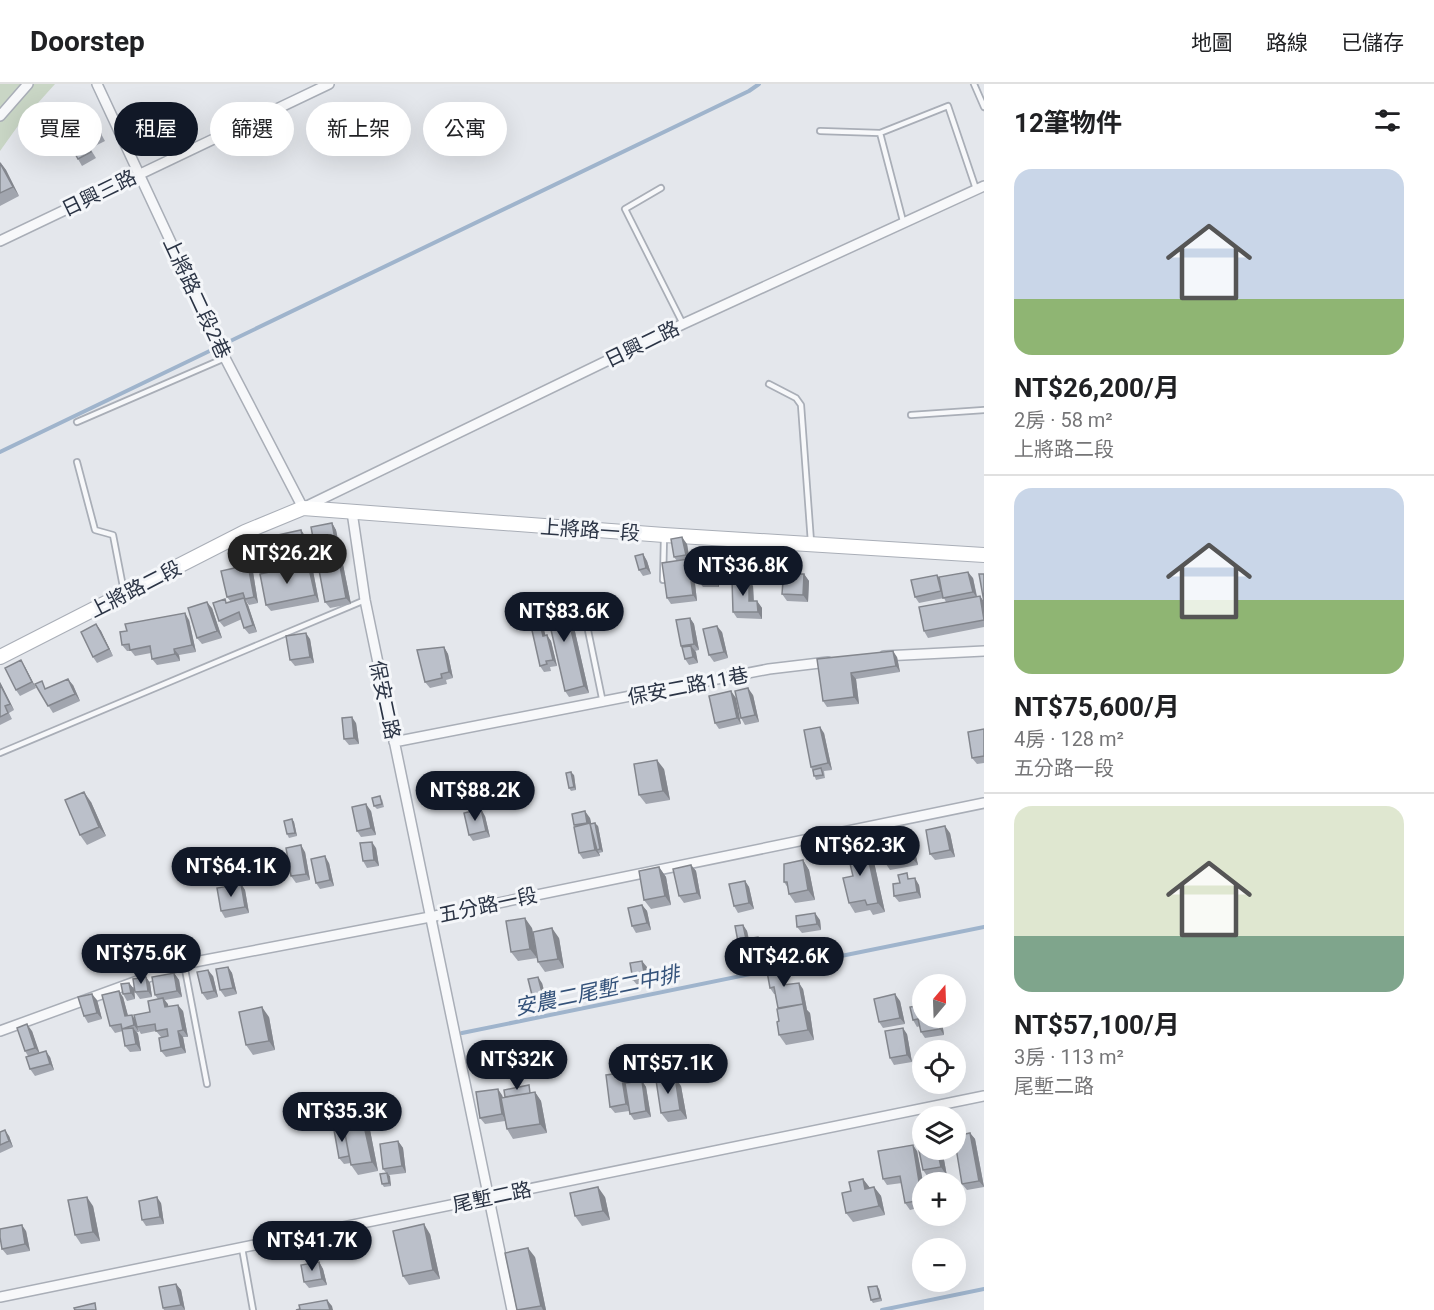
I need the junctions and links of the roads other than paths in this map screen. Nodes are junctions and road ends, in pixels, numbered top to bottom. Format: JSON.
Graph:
{"nodes":[{"id":1,"x":28,"y":84,"type":"edge"},
{"id":2,"x":97,"y":84,"type":"edge"},
{"id":3,"x":329,"y":84,"type":"edge"},
{"id":4,"x":974,"y":84,"type":"edge"},
{"id":5,"x":984,"y":107,"type":"edge"},
{"id":6,"x":0,"y":116,"type":"edge"},
{"id":7,"x":820,"y":131,"type":"dead end"},
{"id":8,"x":880,"y":133,"type":"junction"},
{"id":9,"x":139,"y":175,"type":"junction"},
{"id":10,"x":980,"y":187,"type":"edge"},
{"id":11,"x":661,"y":188,"type":"dead end"},
{"id":12,"x":903,"y":221,"type":"junction"},
{"id":13,"x":0,"y":241,"type":"edge"},
{"id":14,"x":683,"y":324,"type":"junction"},
{"id":15,"x":225,"y":358,"type":"junction"},
{"id":16,"x":769,"y":384,"type":"dead end"},
{"id":17,"x":984,"y":410,"type":"edge"},
{"id":18,"x":911,"y":415,"type":"dead end"},
{"id":19,"x":77,"y":422,"type":"dead end"},
{"id":20,"x":77,"y":462,"type":"dead end"},
{"id":21,"x":303,"y":508,"type":"junction"},
{"id":22,"x":352,"y":512,"type":"junction"},
{"id":23,"x":664,"y":536,"type":"junction"},
{"id":24,"x":811,"y":545,"type":"junction"},
{"id":25,"x":984,"y":555,"type":"edge"},
{"id":26,"x":663,"y":580,"type":"edge"},
{"id":27,"x":124,"y":596,"type":"junction"},
{"id":28,"x":365,"y":600,"type":"junction"},
{"id":29,"x":583,"y":606,"type":"dead end"},
{"id":30,"x":984,"y":651,"type":"edge"},
{"id":31,"x":874,"y":656,"type":"edge"},
{"id":32,"x":0,"y":657,"type":"edge"},
{"id":33,"x":840,"y":660,"type":"edge"},
{"id":34,"x":603,"y":703,"type":"junction"},
{"id":35,"x":394,"y":742,"type":"junction"},
{"id":36,"x":0,"y":753,"type":"edge"},
{"id":37,"x":984,"y":803,"type":"edge"},
{"id":38,"x":430,"y":917,"type":"junction"},
{"id":39,"x":184,"y":964,"type":"junction"},
{"id":40,"x":0,"y":1031,"type":"edge"},
{"id":41,"x":207,"y":1084,"type":"dead end"},
{"id":42,"x":984,"y":1096,"type":"edge"},
{"id":43,"x":488,"y":1198,"type":"junction"},
{"id":44,"x":242,"y":1248,"type":"junction"},
{"id":45,"x":0,"y":1297,"type":"edge"},
{"id":46,"x":253,"y":1310,"type":"edge"},
{"id":47,"x":512,"y":1310,"type":"edge"}],
"edges":[{"from":1,"to":6,"type":"street"},
{"from":2,"to":9,"type":"street","name":"上將路二段2巷"},
{"from":3,"to":9,"type":"street","name":"日興三路"},
{"from":4,"to":5,"type":"lane"},
{"from":7,"to":8,"type":"lane"},
{"from":8,"to":10,"type":"lane"},
{"from":8,"to":12,"type":"lane"},
{"from":9,"to":13,"type":"street","name":"日興三路"},
{"from":9,"to":15,"type":"street","name":"上將路二段2巷"},
{"from":10,"to":12,"type":"street","name":"日興二路"},
{"from":11,"to":14,"type":"lane"},
{"from":12,"to":14,"type":"street","name":"日興二路"},
{"from":14,"to":21,"type":"street","name":"日興二路"},
{"from":15,"to":19,"type":"lane"},
{"from":15,"to":21,"type":"street","name":"上將路二段2巷"},
{"from":16,"to":24,"type":"lane"},
{"from":17,"to":18,"type":"lane"},
{"from":20,"to":27,"type":"lane"},
{"from":21,"to":22,"type":"main road","name":"上將路一段"},
{"from":21,"to":27,"type":"main road","name":"上將路二段"},
{"from":22,"to":23,"type":"main road","name":"上將路一段"},
{"from":22,"to":28,"type":"street","name":"保安二路"},
{"from":23,"to":24,"type":"main road","name":"上將路一段"},
{"from":23,"to":26,"type":"lane"},
{"from":24,"to":25,"type":"main road","name":"上將路一段"},
{"from":27,"to":32,"type":"main road","name":"上將路二段"},
{"from":28,"to":35,"type":"street","name":"保安二路"},
{"from":28,"to":36,"type":"lane"},
{"from":29,"to":34,"type":"lane"},
{"from":30,"to":31,"type":"street"},
{"from":33,"to":34,"type":"street","name":"保安二路11巷"},
{"from":34,"to":35,"type":"street","name":"保安二路11巷"},
{"from":35,"to":38,"type":"street","name":"保安二路"},
{"from":37,"to":38,"type":"street","name":"五分路一段"},
{"from":38,"to":39,"type":"street","name":"五分路一段"},
{"from":38,"to":43,"type":"street","name":"保安二路"},
{"from":39,"to":40,"type":"street","name":"五分路一段"},
{"from":39,"to":41,"type":"lane"},
{"from":42,"to":43,"type":"street","name":"尾塹二路"},
{"from":43,"to":44,"type":"street","name":"尾塹二路"},
{"from":43,"to":47,"type":"street","name":"保安二路"},
{"from":44,"to":45,"type":"street","name":"尾塹二路"},
{"from":44,"to":46,"type":"lane"}]}
